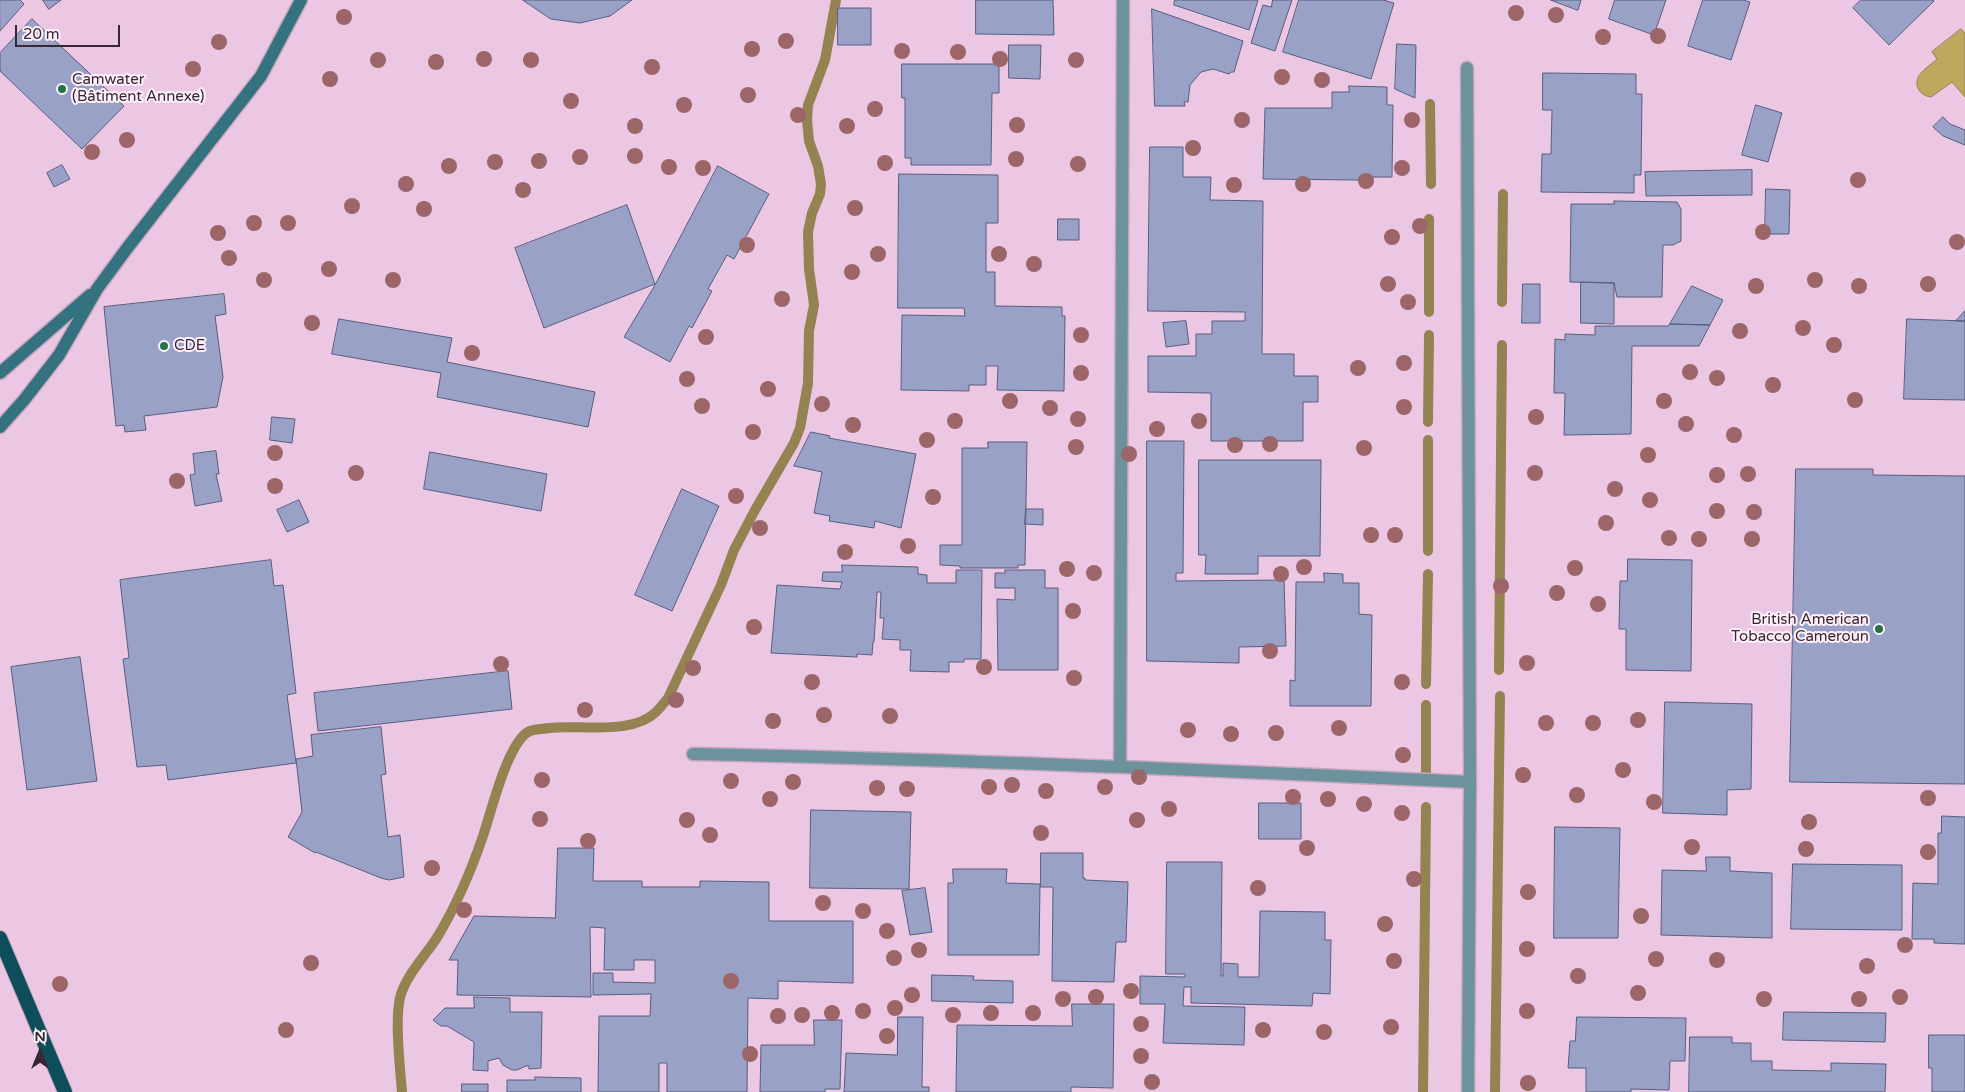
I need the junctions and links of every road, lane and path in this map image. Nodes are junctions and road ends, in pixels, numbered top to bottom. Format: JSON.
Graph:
{"nodes":[{"id":1,"x":301,"y":0,"type":"edge"},
{"id":2,"x":1123,"y":0,"type":"edge"},
{"id":3,"x":1467,"y":68,"type":"dead end"},
{"id":4,"x":97,"y":288,"type":"junction"},
{"id":5,"x":0,"y":373,"type":"edge"},
{"id":6,"x":0,"y":427,"type":"edge"},
{"id":7,"x":693,"y":754,"type":"dead end"},
{"id":8,"x":1120,"y":766,"type":"junction"},
{"id":9,"x":1470,"y":782,"type":"junction"},
{"id":10,"x":0,"y":938,"type":"edge"},
{"id":11,"x":65,"y":1092,"type":"edge"},
{"id":12,"x":1468,"y":1092,"type":"edge"}],
"edges":[{"from":1,"to":4,"type":"main road"},
{"from":2,"to":8,"type":"street"},
{"from":3,"to":9,"type":"street"},
{"from":4,"to":5,"type":"main road"},
{"from":4,"to":6,"type":"main road"},
{"from":7,"to":8,"type":"street"},
{"from":8,"to":9,"type":"street"},
{"from":9,"to":12,"type":"street"},
{"from":10,"to":11,"type":"highway"}]}
